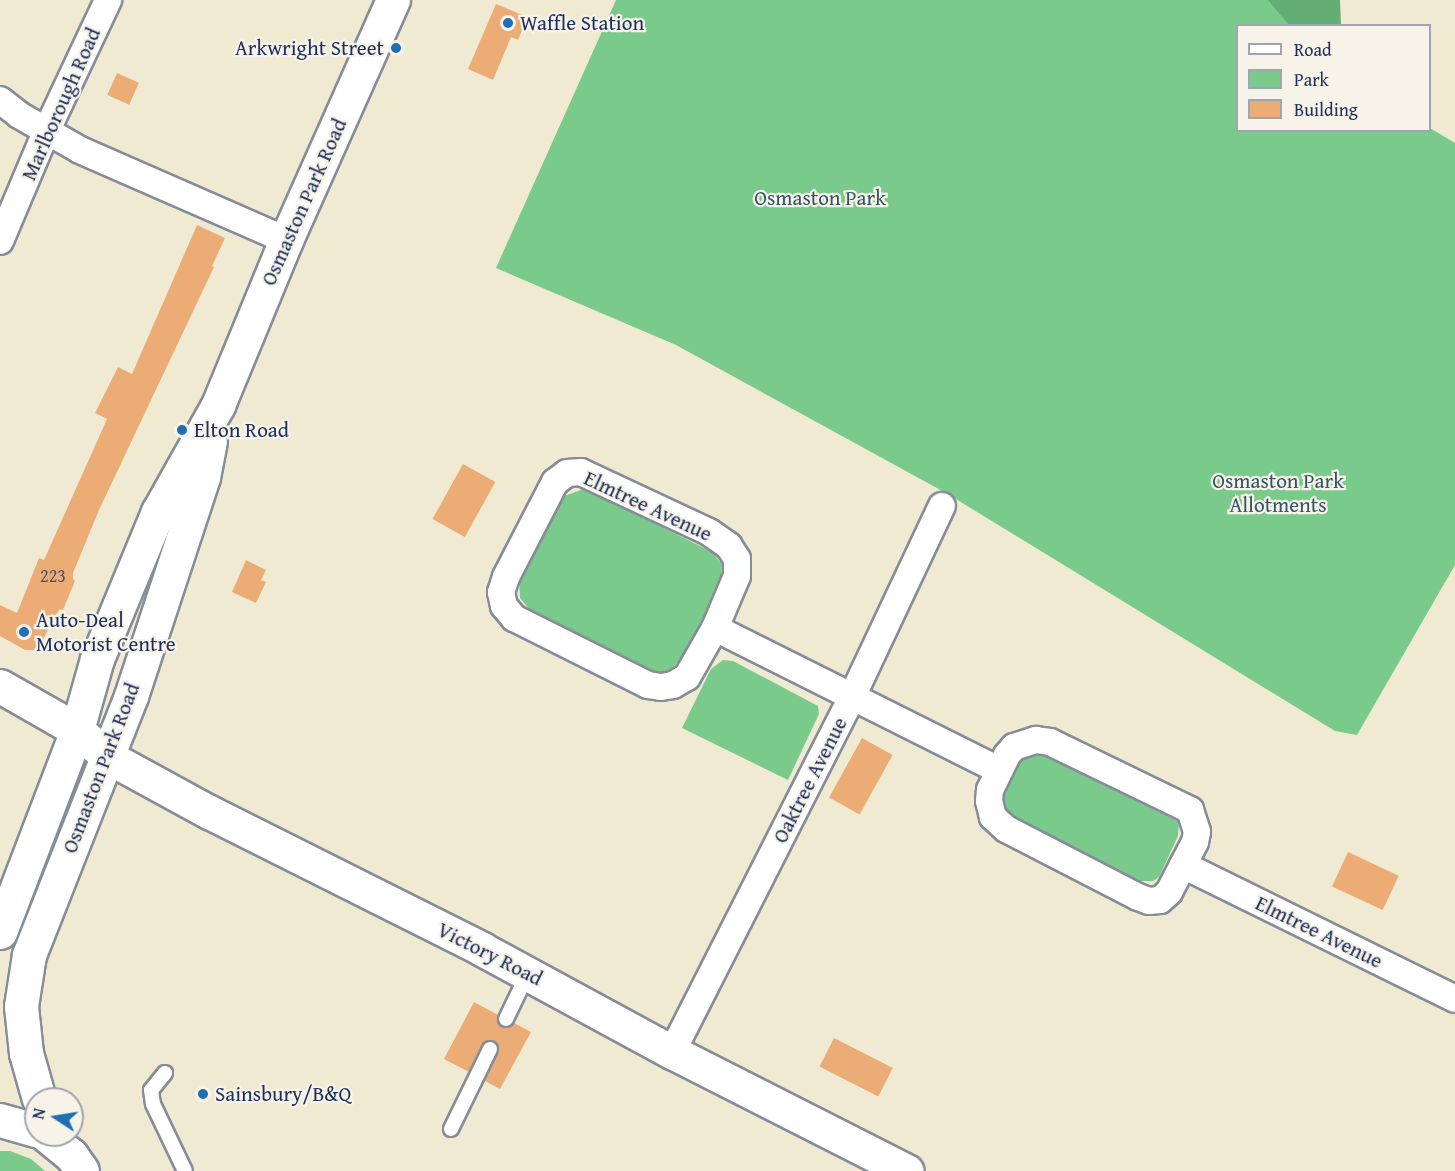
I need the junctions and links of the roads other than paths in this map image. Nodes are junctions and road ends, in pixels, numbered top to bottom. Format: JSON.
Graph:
{"nodes":[{"id":1,"x":108,"y":0,"type":"edge"},
{"id":2,"x":393,"y":0,"type":"edge"},
{"id":3,"x":0,"y":100,"type":"edge"},
{"id":4,"x":46,"y":132,"type":"junction"},
{"id":5,"x":286,"y":240,"type":"junction"},
{"id":6,"x":0,"y":241,"type":"edge"},
{"id":7,"x":218,"y":405,"type":"junction"},
{"id":8,"x":942,"y":506,"type":"dead end"},
{"id":9,"x":715,"y":628,"type":"junction"},
{"id":10,"x":0,"y":686,"type":"edge"},
{"id":11,"x":852,"y":697,"type":"junction"},
{"id":12,"x":77,"y":730,"type":"junction"},
{"id":13,"x":108,"y":757,"type":"junction"},
{"id":14,"x":998,"y":770,"type":"junction"},
{"id":15,"x":1183,"y":865,"type":"junction"},
{"id":16,"x":0,"y":932,"type":"edge"},
{"id":17,"x":528,"y":973,"type":"junction"},
{"id":18,"x":1455,"y":999,"type":"edge"},
{"id":19,"x":506,"y":1019,"type":"dead end"},
{"id":20,"x":490,"y":1049,"type":"dead end"},
{"id":21,"x":672,"y":1052,"type":"junction"},
{"id":22,"x":165,"y":1073,"type":"dead end"},
{"id":23,"x":36,"y":1087,"type":"edge"},
{"id":24,"x":0,"y":1120,"type":"edge"},
{"id":25,"x":451,"y":1129,"type":"dead end"},
{"id":26,"x":60,"y":1148,"type":"edge"},
{"id":27,"x":185,"y":1171,"type":"edge"},
{"id":28,"x":907,"y":1171,"type":"edge"}],
"edges":[{"from":1,"to":4,"type":"street","name":"Marlborough Road"},
{"from":2,"to":5,"type":"main road","name":"Osmaston Park Road"},
{"from":3,"to":4,"type":"street"},
{"from":4,"to":5,"type":"street"},
{"from":4,"to":6,"type":"street","name":"Marlborough Road"},
{"from":5,"to":7,"type":"main road","name":"Osmaston Park Road"},
{"from":7,"to":12,"type":"main road","name":"Osmaston Park Road"},
{"from":7,"to":13,"type":"main road","name":"Osmaston Park Road"},
{"from":8,"to":11,"type":"street","name":"Oaktree Avenue"},
{"from":9,"to":9,"type":"street","name":"Elmtree Avenue"},
{"from":9,"to":11,"type":"street"},
{"from":10,"to":12,"type":"main road"},
{"from":11,"to":14,"type":"street"},
{"from":11,"to":21,"type":"street","name":"Oaktree Avenue"},
{"from":12,"to":13,"type":"main road","name":"Victory Road"},
{"from":12,"to":16,"type":"main road","name":"Osmaston Park Road"},
{"from":13,"to":17,"type":"main road","name":"Victory Road"},
{"from":13,"to":23,"type":"main road","name":"Osmaston Park Road"},
{"from":14,"to":15,"type":"street"},
{"from":14,"to":15,"type":"street"},
{"from":15,"to":18,"type":"street","name":"Elmtree Avenue"},
{"from":17,"to":19,"type":"lane"},
{"from":17,"to":21,"type":"main road","name":"Victory Road"},
{"from":20,"to":25,"type":"lane"},
{"from":21,"to":28,"type":"main road","name":"Victory Road"},
{"from":22,"to":27,"type":"lane"},
{"from":24,"to":26,"type":"main road"}]}
